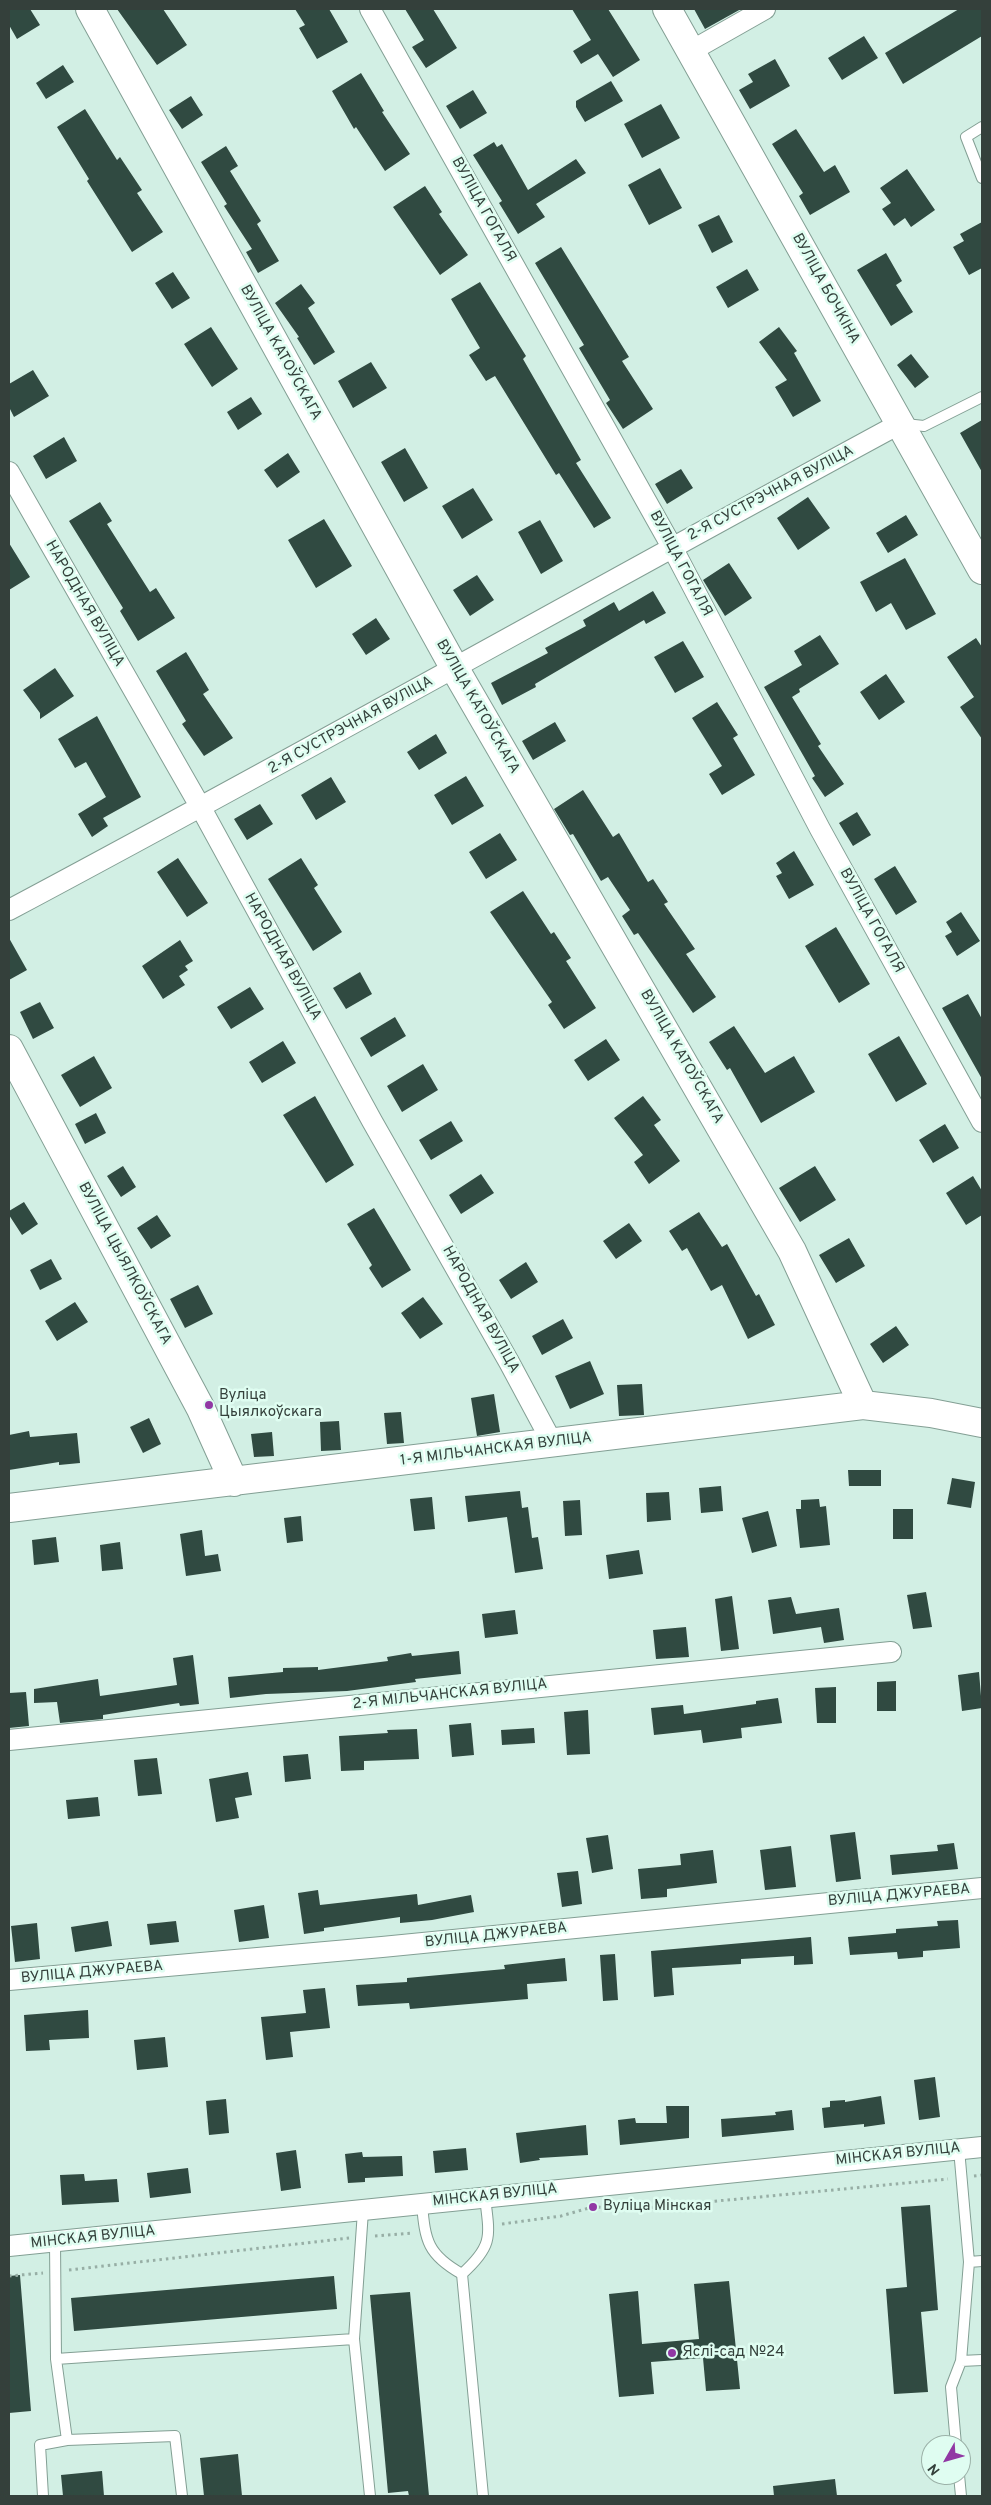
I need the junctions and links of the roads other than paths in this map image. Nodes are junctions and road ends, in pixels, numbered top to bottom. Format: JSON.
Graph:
{"nodes":[{"id":1,"x":90,"y":9,"type":"edge"},
{"id":2,"x":370,"y":9,"type":"edge"},
{"id":3,"x":667,"y":9,"type":"edge"},
{"id":4,"x":765,"y":9,"type":"edge"},
{"id":5,"x":691,"y":50,"type":"junction"},
{"id":6,"x":982,"y":127,"type":"edge"},
{"id":7,"x":982,"y":178,"type":"edge"},
{"id":8,"x":982,"y":397,"type":"edge"},
{"id":9,"x":901,"y":424,"type":"junction"},
{"id":10,"x":9,"y":472,"type":"edge"},
{"id":11,"x":672,"y":547,"type":"junction"},
{"id":12,"x":982,"y":570,"type":"edge"},
{"id":13,"x":455,"y":669,"type":"junction"},
{"id":14,"x":201,"y":808,"type":"junction"},
{"id":15,"x":9,"y":910,"type":"edge"},
{"id":16,"x":9,"y":1049,"type":"edge"},
{"id":17,"x":982,"y":1122,"type":"edge"},
{"id":18,"x":864,"y":1405,"type":"junction"},
{"id":19,"x":982,"y":1423,"type":"edge"},
{"id":20,"x":553,"y":1444,"type":"junction"},
{"id":21,"x":234,"y":1482,"type":"junction"},
{"id":22,"x":9,"y":1508,"type":"edge"},
{"id":23,"x":891,"y":1652,"type":"dead end"},
{"id":24,"x":9,"y":1740,"type":"edge"},
{"id":25,"x":982,"y":1888,"type":"edge"},
{"id":26,"x":9,"y":1980,"type":"edge"},
{"id":27,"x":982,"y":2147,"type":"edge"},
{"id":28,"x":959,"y":2149,"type":"junction"},
{"id":29,"x":485,"y":2198,"type":"junction"},
{"id":30,"x":422,"y":2204,"type":"junction"},
{"id":31,"x":363,"y":2211,"type":"junction"},
{"id":32,"x":55,"y":2242,"type":"junction"},
{"id":33,"x":9,"y":2246,"type":"edge"},
{"id":34,"x":982,"y":2261,"type":"edge"},
{"id":35,"x":969,"y":2262,"type":"junction"},
{"id":36,"x":462,"y":2274,"type":"junction"},
{"id":37,"x":354,"y":2338,"type":"junction"},
{"id":38,"x":56,"y":2359,"type":"junction"},
{"id":39,"x":982,"y":2360,"type":"edge"},
{"id":40,"x":961,"y":2361,"type":"junction"},
{"id":41,"x":955,"y":2435,"type":"edge"},
{"id":42,"x":67,"y":2440,"type":"junction"},
{"id":43,"x":43,"y":2496,"type":"edge"},
{"id":44,"x":182,"y":2496,"type":"edge"},
{"id":45,"x":370,"y":2496,"type":"edge"},
{"id":46,"x":483,"y":2496,"type":"edge"}],
"edges":[{"from":1,"to":13,"type":"street","name":"ВУЛІЦА КАТОЎСКАГА"},
{"from":2,"to":11,"type":"street","name":"ВУЛІЦА ГОГАЛЯ"},
{"from":3,"to":5,"type":"street","name":"ВУЛІЦА БОЧКІНА"},
{"from":4,"to":5,"type":"street"},
{"from":5,"to":9,"type":"street","name":"ВУЛІЦА БОЧКІНА"},
{"from":6,"to":7,"type":"lane"},
{"from":8,"to":9,"type":"lane"},
{"from":9,"to":11,"type":"street","name":"2-Я СУСТРЭЧНАЯ ВУЛІЦА"},
{"from":9,"to":12,"type":"street","name":"ВУЛІЦА БОЧКІНА"},
{"from":10,"to":14,"type":"street","name":"НАРОДНАЯ ВУЛІЦА"},
{"from":11,"to":13,"type":"street","name":"2-Я СУСТРЭЧНАЯ ВУЛІЦА"},
{"from":11,"to":17,"type":"street","name":"ВУЛІЦА ГОГАЛЯ"},
{"from":13,"to":14,"type":"street","name":"2-Я СУСТРЭЧНАЯ ВУЛІЦА"},
{"from":13,"to":18,"type":"street","name":"ВУЛІЦА КАТОЎСКАГА"},
{"from":14,"to":15,"type":"street","name":"2-Я СУСТРЭЧНАЯ ВУЛІЦА"},
{"from":14,"to":20,"type":"street","name":"НАРОДНАЯ ВУЛІЦА"},
{"from":16,"to":21,"type":"street","name":"ВУЛІЦА ЦЫЯЛКОЎСКАГА"},
{"from":18,"to":19,"type":"street","name":"1-Я МІЛЬЧАНСКАЯ ВУЛІЦА"},
{"from":18,"to":20,"type":"street","name":"1-Я МІЛЬЧАНСКАЯ ВУЛІЦА"},
{"from":20,"to":21,"type":"street","name":"1-Я МІЛЬЧАНСКАЯ ВУЛІЦА"},
{"from":21,"to":22,"type":"street","name":"1-Я МІЛЬЧАНСКАЯ ВУЛІЦА"},
{"from":23,"to":24,"type":"street","name":"2-Я МІЛЬЧАНСКАЯ ВУЛІЦА"},
{"from":25,"to":26,"type":"street","name":"ВУЛІЦА ДЖУРАЕВА"},
{"from":27,"to":28,"type":"street","name":"МІНСКАЯ ВУЛІЦА"},
{"from":28,"to":29,"type":"street","name":"МІНСКАЯ ВУЛІЦА"},
{"from":28,"to":35,"type":"lane"},
{"from":29,"to":30,"type":"street","name":"МІНСКАЯ ВУЛІЦА"},
{"from":29,"to":36,"type":"lane"},
{"from":30,"to":31,"type":"street","name":"МІНСКАЯ ВУЛІЦА"},
{"from":30,"to":36,"type":"lane"},
{"from":31,"to":32,"type":"street","name":"МІНСКАЯ ВУЛІЦА"},
{"from":31,"to":37,"type":"lane"},
{"from":32,"to":33,"type":"street","name":"МІНСКАЯ ВУЛІЦА"},
{"from":32,"to":38,"type":"lane"},
{"from":34,"to":35,"type":"lane"},
{"from":35,"to":40,"type":"lane"},
{"from":36,"to":46,"type":"lane"},
{"from":37,"to":38,"type":"lane"},
{"from":37,"to":45,"type":"lane"},
{"from":38,"to":42,"type":"lane"},
{"from":39,"to":40,"type":"lane"},
{"from":40,"to":41,"type":"lane"},
{"from":42,"to":43,"type":"lane"},
{"from":42,"to":44,"type":"lane"}]}
